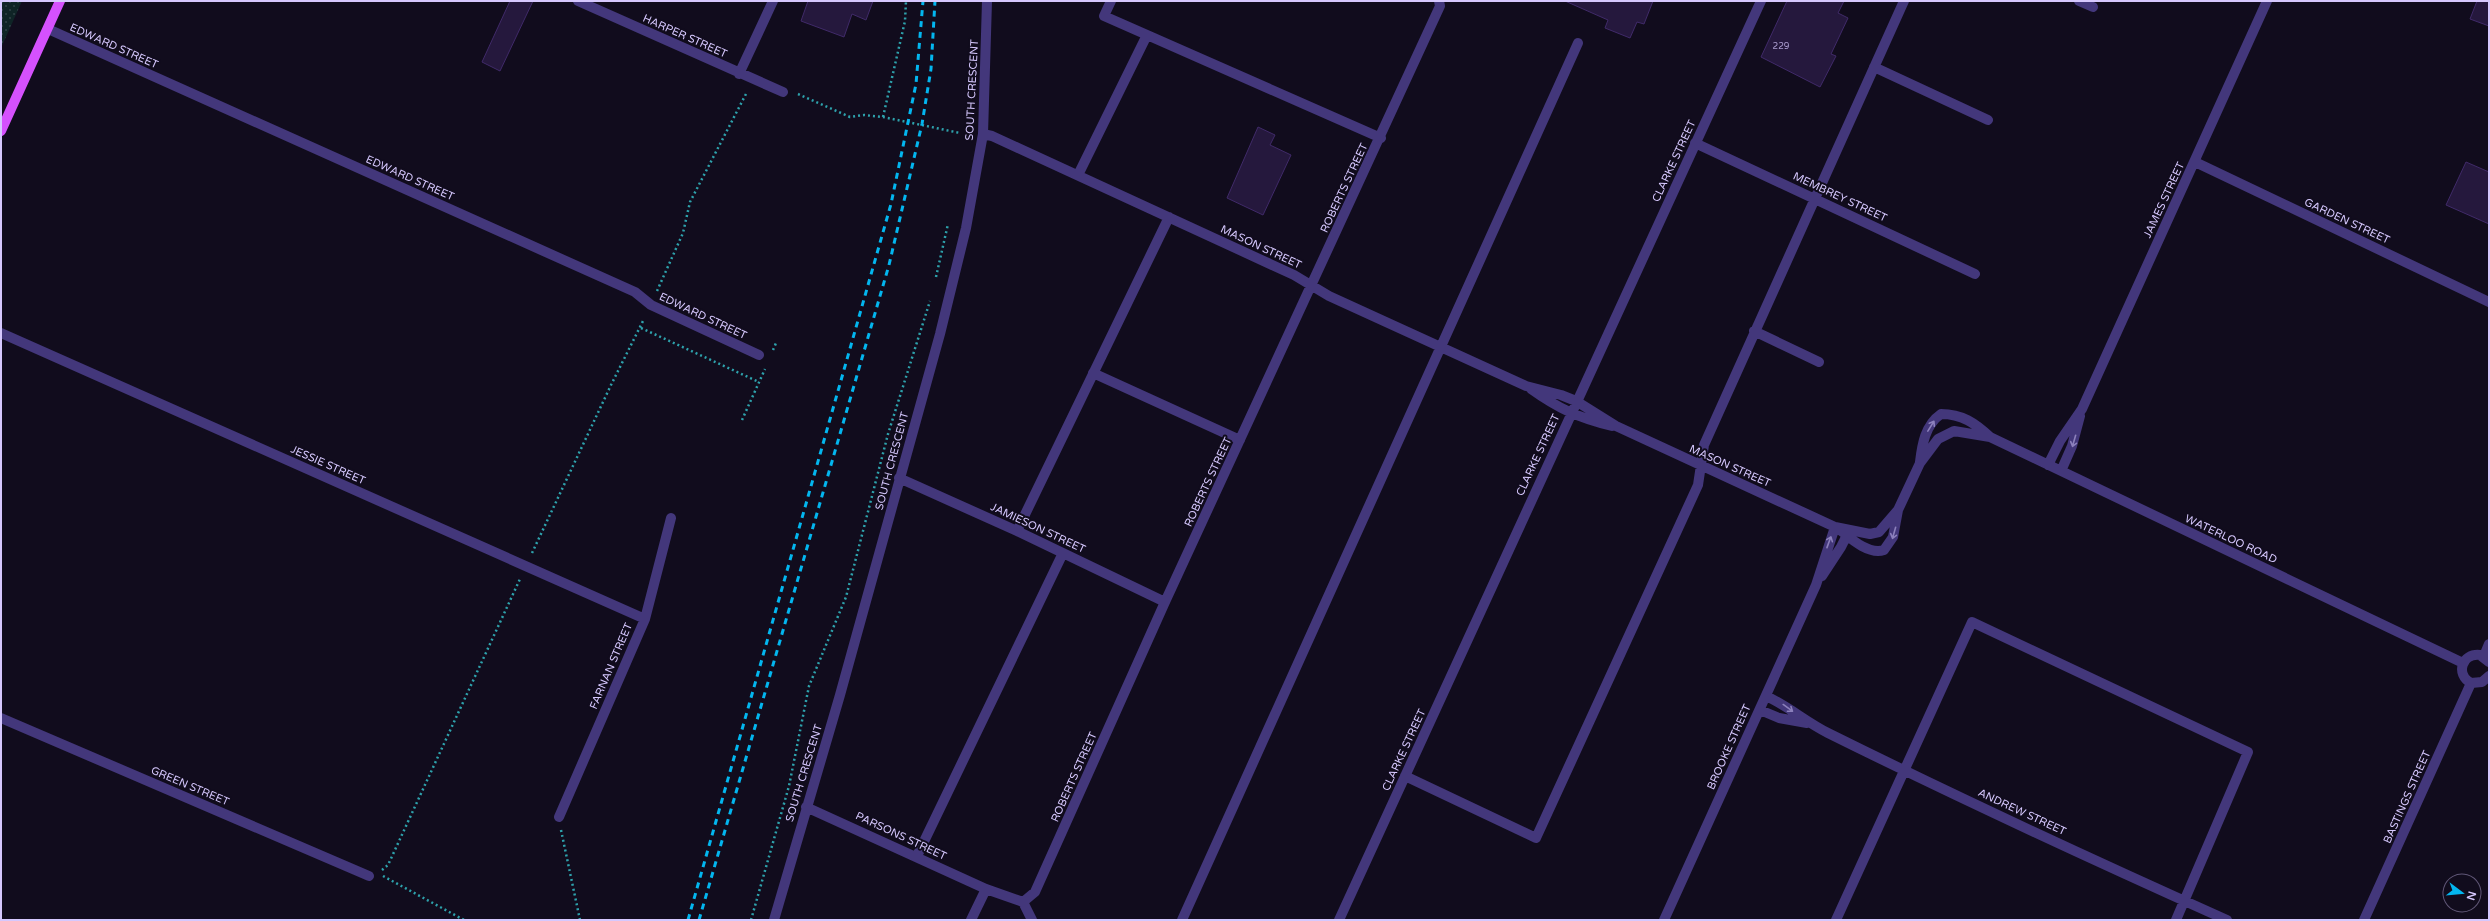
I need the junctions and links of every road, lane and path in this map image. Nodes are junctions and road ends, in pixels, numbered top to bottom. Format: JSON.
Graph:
{"nodes":[{"id":1,"x":60,"y":1,"type":"edge"},
{"id":2,"x":578,"y":1,"type":"edge"},
{"id":3,"x":772,"y":1,"type":"edge"},
{"id":4,"x":906,"y":1,"type":"edge"},
{"id":5,"x":987,"y":1,"type":"edge"},
{"id":6,"x":1111,"y":1,"type":"edge"},
{"id":7,"x":1439,"y":1,"type":"edge"},
{"id":8,"x":1761,"y":1,"type":"edge"},
{"id":9,"x":1904,"y":1,"type":"edge"},
{"id":10,"x":2079,"y":1,"type":"edge"},
{"id":11,"x":2267,"y":1,"type":"edge"},
{"id":12,"x":2092,"y":7,"type":"dead end"},
{"id":13,"x":48,"y":29,"type":"junction"},
{"id":14,"x":1147,"y":35,"type":"junction"},
{"id":15,"x":1578,"y":44,"type":"dead end"},
{"id":16,"x":1874,"y":67,"type":"junction"},
{"id":17,"x":738,"y":74,"type":"junction"},
{"id":18,"x":753,"y":80,"type":"junction"},
{"id":19,"x":788,"y":92,"type":"joint"},
{"id":20,"x":883,"y":117,"type":"junction"},
{"id":21,"x":1988,"y":120,"type":"dead end"},
{"id":22,"x":1,"y":131,"type":"edge"},
{"id":23,"x":960,"y":133,"type":"dead end"},
{"id":24,"x":983,"y":134,"type":"junction"},
{"id":25,"x":1381,"y":138,"type":"junction"},
{"id":26,"x":1696,"y":143,"type":"junction"},
{"id":27,"x":2195,"y":162,"type":"junction"},
{"id":28,"x":1078,"y":175,"type":"junction"},
{"id":29,"x":1814,"y":198,"type":"junction"},
{"id":30,"x":1169,"y":217,"type":"junction"},
{"id":31,"x":948,"y":224,"type":"dead end"},
{"id":32,"x":1975,"y":274,"type":"dead end"},
{"id":33,"x":935,"y":284,"type":"dead end"},
{"id":34,"x":1311,"y":286,"type":"junction"},
{"id":35,"x":931,"y":298,"type":"dead end"},
{"id":36,"x":2489,"y":302,"type":"edge"},
{"id":37,"x":651,"y":305,"type":"junction"},
{"id":38,"x":641,"y":328,"type":"junction"},
{"id":39,"x":1754,"y":331,"type":"junction"},
{"id":40,"x":1,"y":333,"type":"edge"},
{"id":41,"x":776,"y":343,"type":"dead end"},
{"id":42,"x":1440,"y":346,"type":"junction"},
{"id":43,"x":759,"y":355,"type":"dead end"},
{"id":44,"x":771,"y":356,"type":"dead end"},
{"id":45,"x":1819,"y":362,"type":"dead end"},
{"id":46,"x":768,"y":363,"type":"dead end"},
{"id":47,"x":1093,"y":373,"type":"junction"},
{"id":48,"x":759,"y":382,"type":"junction"},
{"id":49,"x":1526,"y":386,"type":"junction"},
{"id":50,"x":1576,"y":401,"type":"junction"},
{"id":51,"x":2082,"y":409,"type":"junction"},
{"id":52,"x":1571,"y":414,"type":"junction"},
{"id":53,"x":742,"y":420,"type":"dead end"},
{"id":54,"x":1616,"y":426,"type":"junction"},
{"id":55,"x":1990,"y":436,"type":"junction"},
{"id":56,"x":1240,"y":440,"type":"junction"},
{"id":57,"x":1920,"y":463,"type":"junction"},
{"id":58,"x":2048,"y":465,"type":"junction"},
{"id":59,"x":1700,"y":466,"type":"junction"},
{"id":60,"x":2061,"y":471,"type":"junction"},
{"id":61,"x":899,"y":478,"type":"junction"},
{"id":62,"x":1898,"y":510,"type":"junction"},
{"id":63,"x":671,"y":518,"type":"dead end"},
{"id":64,"x":1835,"y":526,"type":"junction"},
{"id":65,"x":1017,"y":531,"type":"junction"},
{"id":66,"x":1848,"y":533,"type":"junction"},
{"id":67,"x":1875,"y":534,"type":"joint"},
{"id":68,"x":1881,"y":551,"type":"joint"},
{"id":69,"x":1063,"y":553,"type":"junction"},
{"id":70,"x":526,"y":566,"type":"junction"},
{"id":71,"x":1816,"y":584,"type":"junction"},
{"id":72,"x":1165,"y":602,"type":"junction"},
{"id":73,"x":645,"y":619,"type":"junction"},
{"id":74,"x":2489,"y":644,"type":"edge"},
{"id":75,"x":2486,"y":659,"type":"edge"},
{"id":76,"x":2463,"y":662,"type":"junction"},
{"id":77,"x":2489,"y":676,"type":"edge"},
{"id":78,"x":2471,"y":683,"type":"junction"},
{"id":79,"x":1766,"y":696,"type":"junction"},
{"id":80,"x":1760,"y":710,"type":"junction"},
{"id":81,"x":1,"y":718,"type":"edge"},
{"id":82,"x":1809,"y":724,"type":"junction"},
{"id":83,"x":1903,"y":770,"type":"junction"},
{"id":84,"x":1405,"y":776,"type":"junction"},
{"id":85,"x":806,"y":807,"type":"junction"},
{"id":86,"x":559,"y":817,"type":"joint"},
{"id":87,"x":917,"y":856,"type":"junction"},
{"id":88,"x":369,"y":876,"type":"dead end"},
{"id":89,"x":986,"y":889,"type":"junction"},
{"id":90,"x":2184,"y":901,"type":"junction"},
{"id":91,"x":1023,"y":902,"type":"junction"},
{"id":92,"x":464,"y":920,"type":"edge"},
{"id":93,"x":580,"y":920,"type":"edge"},
{"id":94,"x":751,"y":920,"type":"edge"},
{"id":95,"x":774,"y":920,"type":"edge"},
{"id":96,"x":971,"y":920,"type":"edge"},
{"id":97,"x":1032,"y":920,"type":"edge"},
{"id":98,"x":1182,"y":920,"type":"edge"},
{"id":99,"x":1339,"y":920,"type":"edge"},
{"id":100,"x":1664,"y":920,"type":"edge"},
{"id":101,"x":1836,"y":920,"type":"edge"},
{"id":102,"x":2176,"y":920,"type":"edge"},
{"id":103,"x":2227,"y":920,"type":"edge"},
{"id":104,"x":2364,"y":920,"type":"edge"}],
"edges":[{"from":1,"to":13,"type":"main road"},
{"from":2,"to":17,"type":"street","name":"HARPER STREET"},
{"from":3,"to":17,"type":"street"},
{"from":4,"to":20,"type":"path"},
{"from":5,"to":24,"type":"street","name":"SOUTH CRESCENT"},
{"from":6,"to":14,"type":"street"},
{"from":7,"to":25,"type":"street","name":"ROBERTS STREET"},
{"from":8,"to":26,"type":"street","name":"CLARKE STREET"},
{"from":9,"to":16,"type":"street"},
{"from":10,"to":12,"type":"street"},
{"from":11,"to":27,"type":"street","name":"JAMES STREET"},
{"from":13,"to":22,"type":"main road"},
{"from":13,"to":37,"type":"street","name":"EDWARD STREET"},
{"from":14,"to":25,"type":"street"},
{"from":14,"to":28,"type":"street"},
{"from":15,"to":42,"type":"street"},
{"from":16,"to":21,"type":"street"},
{"from":16,"to":29,"type":"street"},
{"from":17,"to":18,"type":"street","name":"HARPER STREET"},
{"from":18,"to":19,"type":"street","name":"HARPER STREET"},
{"from":18,"to":37,"type":"path"},
{"from":19,"to":20,"type":"path"},
{"from":20,"to":23,"type":"path"},
{"from":24,"to":28,"type":"street","name":"MASON STREET"},
{"from":24,"to":61,"type":"street","name":"SOUTH CRESCENT"},
{"from":25,"to":34,"type":"street","name":"ROBERTS STREET"},
{"from":26,"to":29,"type":"street","name":"MEMBREY STREET"},
{"from":26,"to":50,"type":"street","name":"CLARKE STREET"},
{"from":27,"to":36,"type":"street","name":"GARDEN STREET"},
{"from":27,"to":51,"type":"street","name":"JAMES STREET"},
{"from":28,"to":30,"type":"street","name":"MASON STREET"},
{"from":29,"to":32,"type":"street","name":"MEMBREY STREET"},
{"from":29,"to":39,"type":"street"},
{"from":30,"to":34,"type":"street","name":"MASON STREET"},
{"from":30,"to":47,"type":"street"},
{"from":31,"to":33,"type":"path"},
{"from":34,"to":42,"type":"street","name":"MASON STREET"},
{"from":34,"to":56,"type":"street","name":"ROBERTS STREET"},
{"from":35,"to":94,"type":"path"},
{"from":37,"to":38,"type":"path"},
{"from":37,"to":43,"type":"street","name":"EDWARD STREET"},
{"from":38,"to":48,"type":"path"},
{"from":38,"to":70,"type":"path"},
{"from":39,"to":45,"type":"street"},
{"from":39,"to":59,"type":"street"},
{"from":40,"to":70,"type":"street","name":"JESSIE STREET"},
{"from":41,"to":44,"type":"path"},
{"from":42,"to":49,"type":"street","name":"MASON STREET"},
{"from":42,"to":98,"type":"street"},
{"from":46,"to":48,"type":"path"},
{"from":47,"to":56,"type":"street"},
{"from":47,"to":65,"type":"street"},
{"from":48,"to":53,"type":"path"},
{"from":49,"to":50,"type":"street","name":"MASON STREET"},
{"from":49,"to":52,"type":"street","name":"MASON STREET"},
{"from":50,"to":52,"type":"street","name":"CLARKE STREET"},
{"from":50,"to":54,"type":"street","name":"MASON STREET"},
{"from":51,"to":58,"type":"street","name":"JAMES STREET"},
{"from":51,"to":60,"type":"street","name":"JAMES STREET","one_way":true},
{"from":52,"to":54,"type":"street","name":"MASON STREET"},
{"from":52,"to":84,"type":"street","name":"CLARKE STREET"},
{"from":54,"to":59,"type":"street","name":"MASON STREET"},
{"from":55,"to":57,"type":"street","name":"WATERLOO ROAD"},
{"from":57,"to":55,"type":"street","name":"WATERLOO ROAD","one_way":true},
{"from":55,"to":58,"type":"street","name":"WATERLOO ROAD"},
{"from":56,"to":72,"type":"street","name":"ROBERTS STREET"},
{"from":57,"to":62,"type":"street","name":"WATERLOO ROAD"},
{"from":58,"to":60,"type":"street","name":"WATERLOO ROAD"},
{"from":59,"to":64,"type":"street","name":"MASON STREET"},
{"from":59,"to":84,"type":"street"},
{"from":60,"to":76,"type":"street","name":"WATERLOO ROAD"},
{"from":61,"to":65,"type":"street","name":"JAMIESON STREET"},
{"from":61,"to":85,"type":"street","name":"SOUTH CRESCENT"},
{"from":62,"to":67,"type":"street","name":"WATERLOO ROAD"},
{"from":62,"to":68,"type":"street","name":"WATERLOO ROAD","one_way":true},
{"from":63,"to":73,"type":"street","name":"FARNAN STREET"},
{"from":64,"to":66,"type":"street","name":"MASON STREET"},
{"from":71,"to":64,"type":"street","name":"BROOKE STREET","one_way":true},
{"from":65,"to":69,"type":"street","name":"JAMIESON STREET"},
{"from":66,"to":67,"type":"street","name":"MASON STREET"},
{"from":66,"to":68,"type":"street","name":"MASON STREET"},
{"from":66,"to":71,"type":"street","name":"BROOKE STREET"},
{"from":69,"to":72,"type":"street","name":"JAMIESON STREET"},
{"from":69,"to":87,"type":"street"},
{"from":70,"to":73,"type":"street","name":"JESSIE STREET"},
{"from":70,"to":92,"type":"path"},
{"from":71,"to":79,"type":"street","name":"BROOKE STREET"},
{"from":72,"to":91,"type":"street","name":"ROBERTS STREET"},
{"from":73,"to":86,"type":"street","name":"FARNAN STREET"},
{"from":74,"to":75,"type":"street"},
{"from":75,"to":76,"type":"street"},
{"from":76,"to":78,"type":"street"},
{"from":77,"to":78,"type":"street"},
{"from":78,"to":104,"type":"street","name":"BASTINGS STREET"},
{"from":79,"to":80,"type":"street","name":"BROOKE STREET"},
{"from":79,"to":82,"type":"street","name":"ANDREW STREET","one_way":true},
{"from":80,"to":82,"type":"street","name":"ANDREW STREET"},
{"from":80,"to":100,"type":"street","name":"BROOKE STREET"},
{"from":81,"to":88,"type":"street","name":"GREEN STREET"},
{"from":82,"to":83,"type":"street","name":"ANDREW STREET"},
{"from":83,"to":90,"type":"street","name":"ANDREW STREET"},
{"from":83,"to":90,"type":"street"},
{"from":83,"to":101,"type":"street"},
{"from":84,"to":99,"type":"street","name":"CLARKE STREET"},
{"from":85,"to":87,"type":"street","name":"PARSONS STREET"},
{"from":85,"to":95,"type":"street","name":"SOUTH CRESCENT"},
{"from":86,"to":93,"type":"path"},
{"from":87,"to":89,"type":"street","name":"PARSONS STREET"},
{"from":89,"to":91,"type":"street"},
{"from":89,"to":96,"type":"street"},
{"from":90,"to":102,"type":"street"},
{"from":90,"to":103,"type":"street","name":"ANDREW STREET"},
{"from":91,"to":97,"type":"street"}]}
